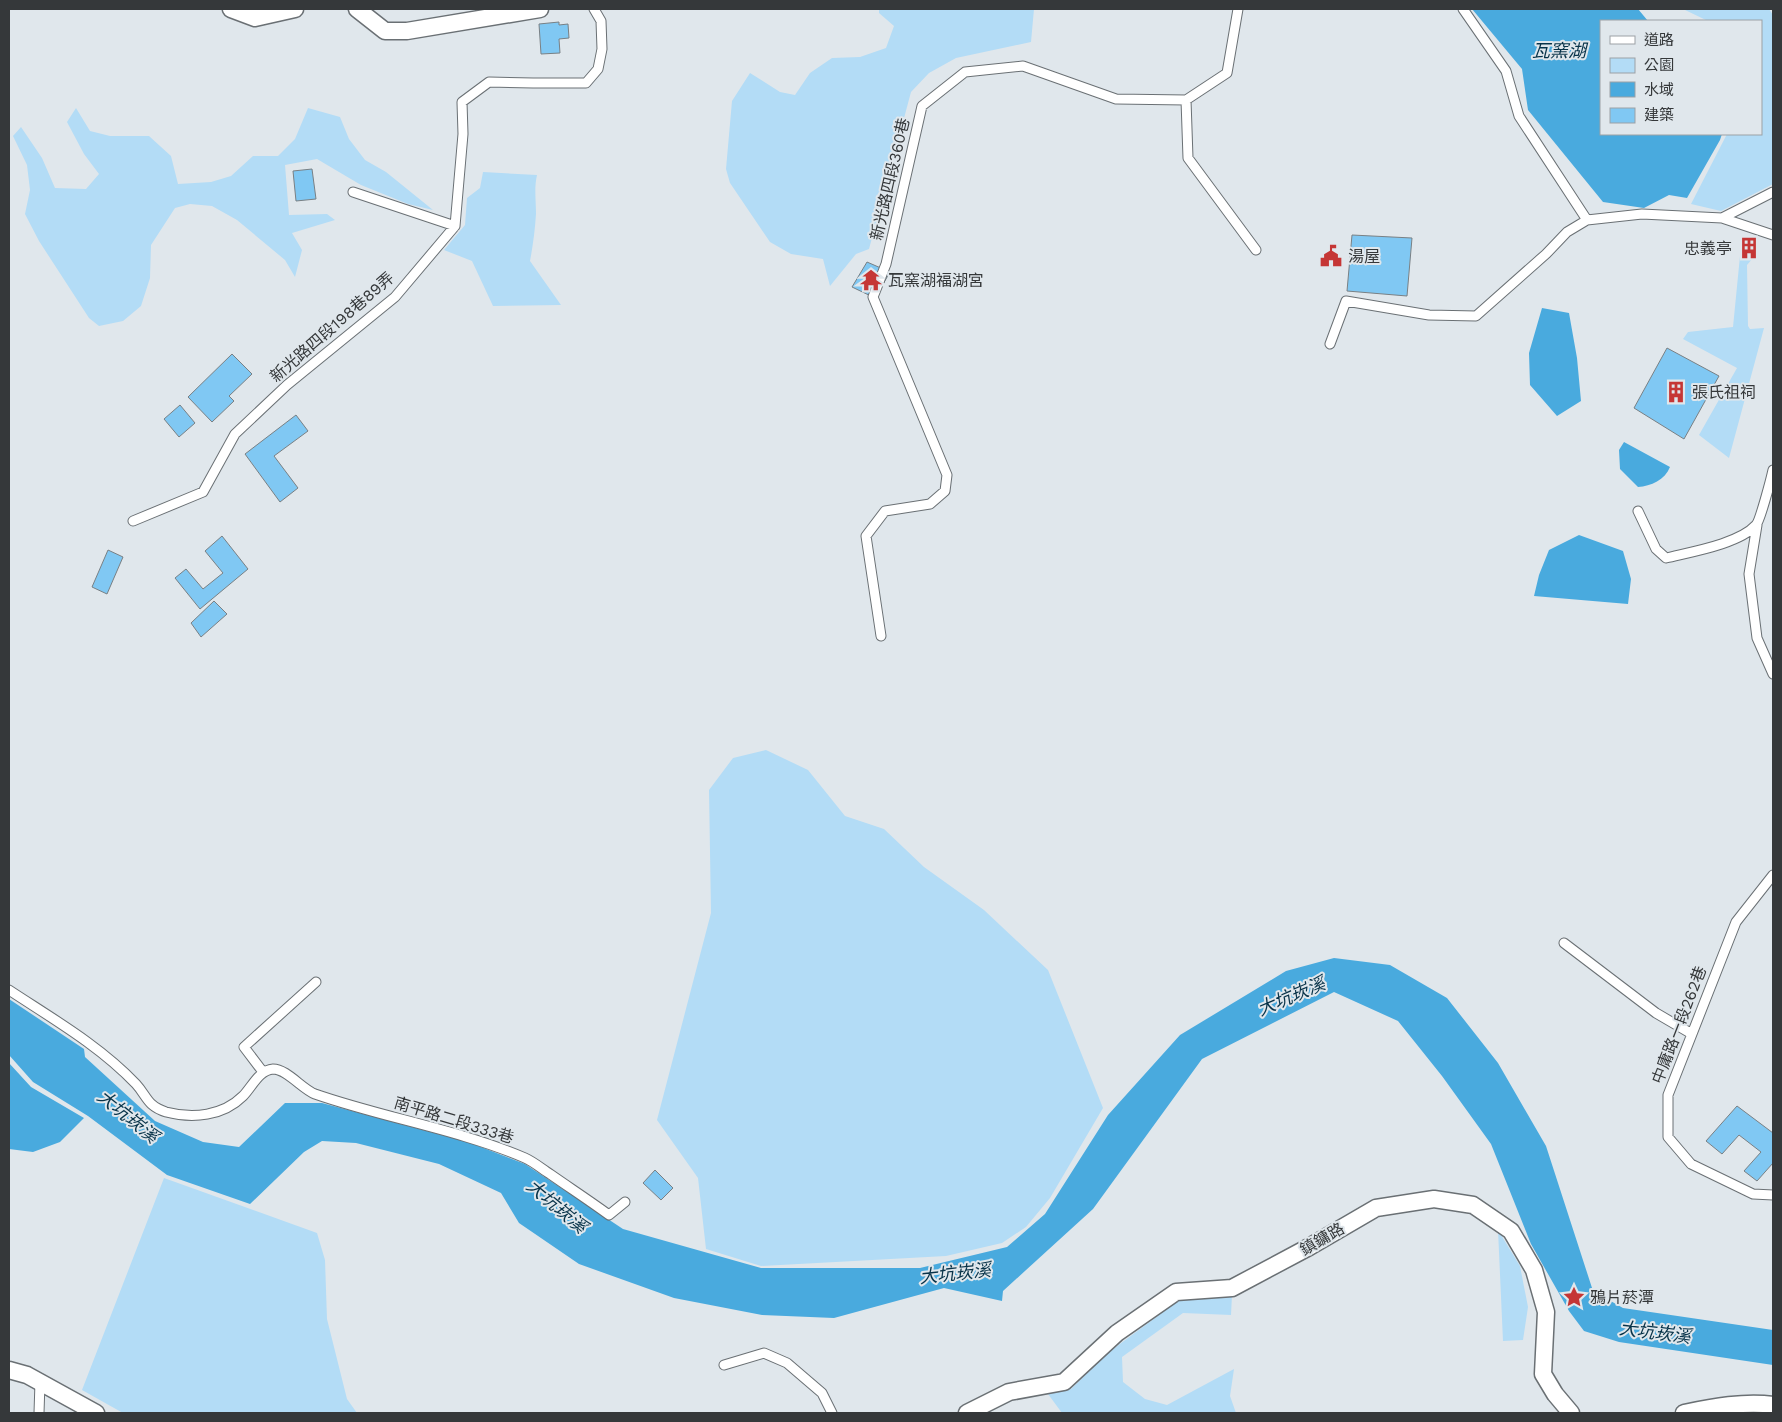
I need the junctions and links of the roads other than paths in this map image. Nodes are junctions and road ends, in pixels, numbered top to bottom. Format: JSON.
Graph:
{"nodes":[{"id":1,"x":231,"y":9,"type":"edge"},
{"id":2,"x":295,"y":9,"type":"edge"},
{"id":3,"x":357,"y":9,"type":"edge"},
{"id":4,"x":540,"y":9,"type":"edge"},
{"id":5,"x":594,"y":9,"type":"edge"},
{"id":6,"x":1238,"y":9,"type":"edge"},
{"id":7,"x":1463,"y":9,"type":"edge"},
{"id":8,"x":1186,"y":100,"type":"junction"},
{"id":9,"x":354,"y":192,"type":"dead end"},
{"id":10,"x":1773,"y":192,"type":"edge"},
{"id":11,"x":1722,"y":218,"type":"junction"},
{"id":12,"x":1587,"y":220,"type":"junction"},
{"id":13,"x":455,"y":226,"type":"junction"},
{"id":14,"x":1773,"y":235,"type":"edge"},
{"id":15,"x":1256,"y":250,"type":"dead end"},
{"id":16,"x":1330,"y":344,"type":"dead end"},
{"id":17,"x":1773,"y":470,"type":"edge"},
{"id":18,"x":1638,"y":510,"type":"dead end"},
{"id":19,"x":133,"y":521,"type":"dead end"},
{"id":20,"x":1757,"y":525,"type":"junction"},
{"id":21,"x":881,"y":636,"type":"dead end"},
{"id":22,"x":1773,"y":674,"type":"edge"},
{"id":23,"x":1773,"y":875,"type":"edge"},
{"id":24,"x":1564,"y":943,"type":"dead end"},
{"id":25,"x":316,"y":982,"type":"dead end"},
{"id":26,"x":9,"y":990,"type":"edge"},
{"id":27,"x":1692,"y":1034,"type":"junction"},
{"id":28,"x":263,"y":1072,"type":"junction"},
{"id":29,"x":1773,"y":1195,"type":"edge"},
{"id":30,"x":625,"y":1202,"type":"dead end"},
{"id":31,"x":724,"y":1365,"type":"dead end"},
{"id":32,"x":9,"y":1370,"type":"edge"},
{"id":33,"x":40,"y":1382,"type":"junction"},
{"id":34,"x":1773,"y":1406,"type":"edge"},
{"id":35,"x":1703,"y":1411,"type":"edge"},
{"id":36,"x":39,"y":1413,"type":"edge"},
{"id":37,"x":96,"y":1413,"type":"edge"},
{"id":38,"x":832,"y":1413,"type":"edge"},
{"id":39,"x":968,"y":1413,"type":"edge"},
{"id":40,"x":1571,"y":1413,"type":"edge"},
{"id":41,"x":1684,"y":1413,"type":"edge"}],
"edges":[{"from":1,"to":2,"type":"street"},
{"from":3,"to":4,"type":"street"},
{"from":5,"to":13,"type":"lane"},
{"from":6,"to":8,"type":"lane"},
{"from":7,"to":12,"type":"lane"},
{"from":8,"to":15,"type":"lane"},
{"from":8,"to":21,"type":"lane","name":"新光路四段360巷"},
{"from":9,"to":13,"type":"lane"},
{"from":10,"to":11,"type":"lane"},
{"from":11,"to":12,"type":"lane"},
{"from":11,"to":14,"type":"lane"},
{"from":12,"to":16,"type":"lane"},
{"from":13,"to":19,"type":"lane","name":"新光路四段198巷89弄"},
{"from":17,"to":20,"type":"lane"},
{"from":18,"to":20,"type":"lane"},
{"from":20,"to":22,"type":"lane"},
{"from":23,"to":27,"type":"lane","name":"中庸路一段262巷"},
{"from":24,"to":27,"type":"lane"},
{"from":25,"to":28,"type":"lane"},
{"from":26,"to":28,"type":"lane"},
{"from":27,"to":29,"type":"lane","name":"中庸路一段262巷"},
{"from":28,"to":30,"type":"lane","name":"南平路二段333巷"},
{"from":31,"to":38,"type":"lane"},
{"from":32,"to":33,"type":"street"},
{"from":33,"to":36,"type":"lane"},
{"from":33,"to":37,"type":"street"},
{"from":34,"to":35,"type":"street"},
{"from":35,"to":41,"type":"street"},
{"from":39,"to":40,"type":"street","name":"鎮鏞路"}]}
